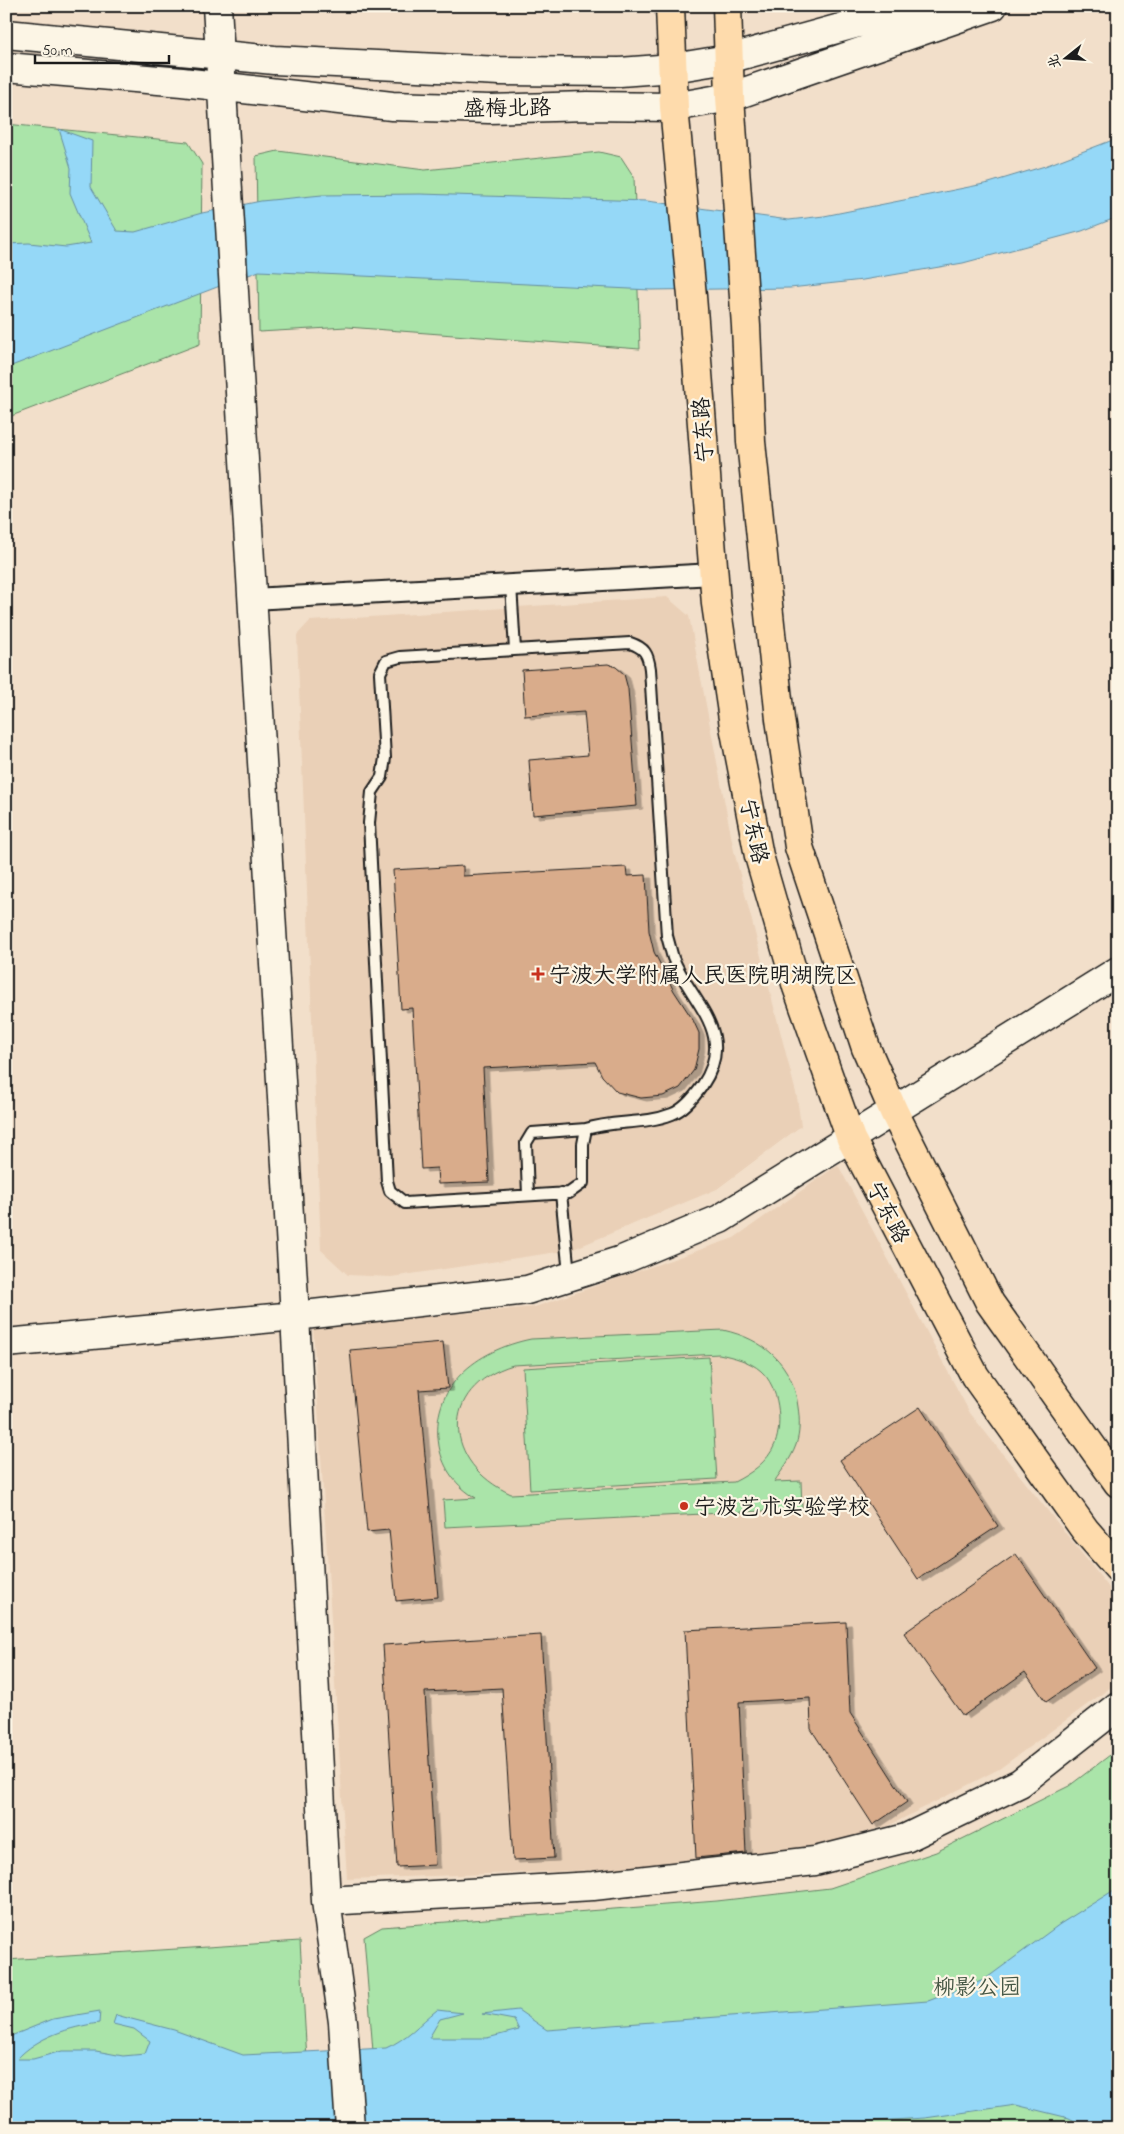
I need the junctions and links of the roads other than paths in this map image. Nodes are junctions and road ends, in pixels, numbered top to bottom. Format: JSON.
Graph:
{"nodes":[{"id":1,"x":217,"y":6,"type":"edge"},
{"id":2,"x":670,"y":6,"type":"edge"},
{"id":3,"x":727,"y":6,"type":"edge"},
{"id":4,"x":920,"y":6,"type":"edge"},
{"id":5,"x":993,"y":6,"type":"edge"},
{"id":6,"x":6,"y":34,"type":"edge"},
{"id":7,"x":219,"y":54,"type":"junction"},
{"id":8,"x":728,"y":59,"type":"junction"},
{"id":9,"x":6,"y":67,"type":"edge"},
{"id":10,"x":673,"y":68,"type":"junction"},
{"id":11,"x":221,"y":88,"type":"junction"},
{"id":12,"x":730,"y":97,"type":"junction"},
{"id":13,"x":674,"y":107,"type":"junction"},
{"id":14,"x":714,"y":574,"type":"junction"},
{"id":15,"x":511,"y":585,"type":"junction"},
{"id":16,"x":252,"y":599,"type":"junction"},
{"id":17,"x":515,"y":650,"type":"junction"},
{"id":18,"x":1118,"y":971,"type":"edge"},
{"id":19,"x":894,"y":1112,"type":"junction"},
{"id":20,"x":586,"y":1129,"type":"junction"},
{"id":21,"x":851,"y":1139,"type":"junction"},
{"id":22,"x":562,"y":1193,"type":"junction"},
{"id":23,"x":528,"y":1195,"type":"junction"},
{"id":24,"x":570,"y":1277,"type":"junction"},
{"id":25,"x":295,"y":1316,"type":"junction"},
{"id":26,"x":6,"y":1343,"type":"edge"},
{"id":27,"x":1118,"y":1483,"type":"edge"},
{"id":28,"x":1118,"y":1568,"type":"edge"},
{"id":29,"x":1118,"y":1706,"type":"edge"},
{"id":30,"x":326,"y":1901,"type":"junction"},
{"id":31,"x":350,"y":2128,"type":"edge"}],
"edges":[{"from":1,"to":7,"type":"street"},
{"from":2,"to":10,"type":"main road","name":"宁东路"},
{"from":3,"to":8,"type":"main road","name":"宁东路"},
{"from":4,"to":8,"type":"street","name":"盛梅北路"},
{"from":5,"to":12,"type":"street","name":"盛梅北路"},
{"from":6,"to":7,"type":"street","name":"盛梅北路"},
{"from":7,"to":10,"type":"street","name":"盛梅北路"},
{"from":7,"to":11,"type":"street"},
{"from":8,"to":10,"type":"street","name":"盛梅北路"},
{"from":8,"to":12,"type":"main road","name":"宁东路"},
{"from":9,"to":11,"type":"street","name":"盛梅北路"},
{"from":10,"to":13,"type":"main road","name":"宁东路"},
{"from":11,"to":13,"type":"street","name":"盛梅北路"},
{"from":11,"to":16,"type":"street"},
{"from":12,"to":13,"type":"street","name":"盛梅北路"},
{"from":12,"to":19,"type":"main road","name":"宁东路"},
{"from":13,"to":14,"type":"main road","name":"宁东路"},
{"from":14,"to":15,"type":"street"},
{"from":14,"to":21,"type":"main road","name":"宁东路"},
{"from":15,"to":16,"type":"street"},
{"from":15,"to":17,"type":"lane"},
{"from":16,"to":25,"type":"street"},
{"from":17,"to":20,"type":"lane"},
{"from":17,"to":23,"type":"lane"},
{"from":18,"to":19,"type":"street"},
{"from":19,"to":21,"type":"street"},
{"from":19,"to":27,"type":"main road","name":"宁东路"},
{"from":20,"to":22,"type":"lane"},
{"from":20,"to":23,"type":"lane"},
{"from":21,"to":24,"type":"street"},
{"from":21,"to":28,"type":"main road","name":"宁东路"},
{"from":22,"to":23,"type":"lane"},
{"from":22,"to":24,"type":"lane"},
{"from":24,"to":25,"type":"street"},
{"from":25,"to":26,"type":"street"},
{"from":25,"to":30,"type":"street"},
{"from":29,"to":30,"type":"street"},
{"from":30,"to":31,"type":"street"}]}
